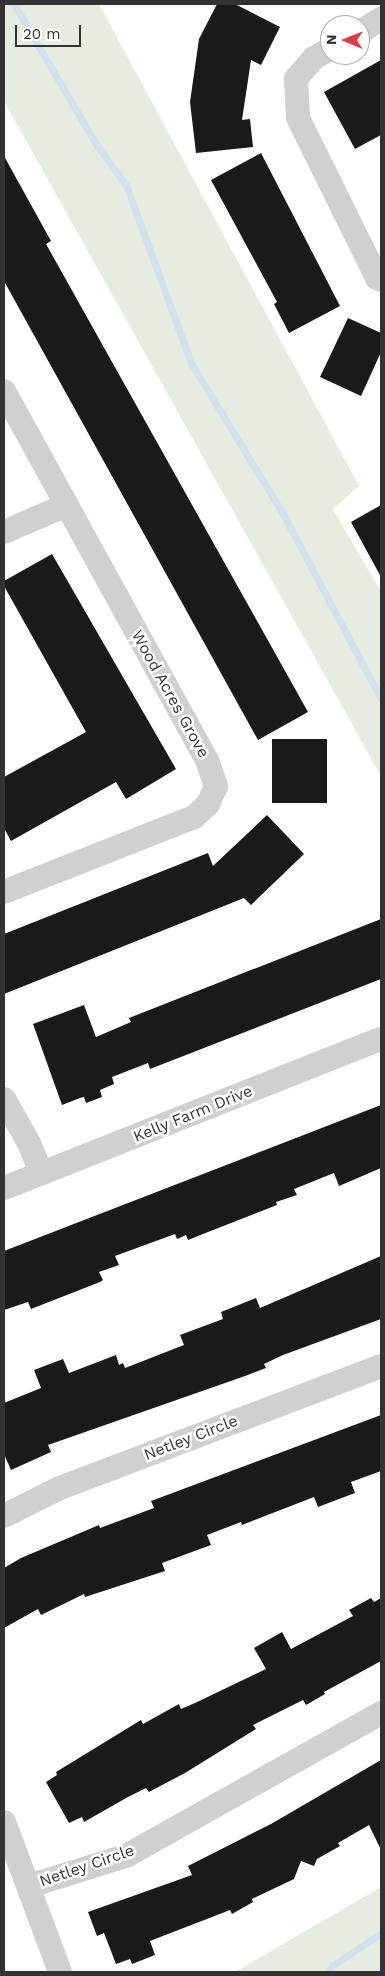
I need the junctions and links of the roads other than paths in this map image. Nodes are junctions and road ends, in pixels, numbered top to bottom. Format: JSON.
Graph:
{"nodes":[{"id":1,"x":381,"y":19,"type":"edge"},
{"id":2,"x":370,"y":26,"type":"edge"},
{"id":3,"x":320,"y":55,"type":"edge"},
{"id":4,"x":381,"y":280,"type":"edge"},
{"id":5,"x":4,"y":391,"type":"edge"},
{"id":6,"x":66,"y":505,"type":"junction"},
{"id":7,"x":4,"y":532,"type":"edge"},
{"id":8,"x":4,"y":892,"type":"edge"},
{"id":9,"x":381,"y":1039,"type":"edge"},
{"id":10,"x":4,"y":1099,"type":"edge"},
{"id":11,"x":41,"y":1173,"type":"junction"},
{"id":12,"x":4,"y":1188,"type":"edge"},
{"id":13,"x":381,"y":1366,"type":"edge"},
{"id":14,"x":4,"y":1516,"type":"edge"},
{"id":15,"x":381,"y":1713,"type":"edge"},
{"id":16,"x":4,"y":1822,"type":"edge"},
{"id":17,"x":28,"y":1886,"type":"junction"},
{"id":18,"x":60,"y":1972,"type":"edge"}],
"edges":[{"from":1,"to":2,"type":"street"},
{"from":3,"to":4,"type":"street"},
{"from":5,"to":6,"type":"street","name":"Wood Acres Grove"},
{"from":6,"to":7,"type":"street"},
{"from":6,"to":8,"type":"street","name":"Wood Acres Grove"},
{"from":9,"to":11,"type":"street","name":"Kelly Farm Drive"},
{"from":10,"to":11,"type":"street"},
{"from":11,"to":12,"type":"street","name":"Kelly Farm Drive"},
{"from":13,"to":14,"type":"street","name":"Netley Circle"},
{"from":15,"to":17,"type":"street","name":"Netley Circle"},
{"from":16,"to":17,"type":"street"},
{"from":17,"to":18,"type":"street"}]}
